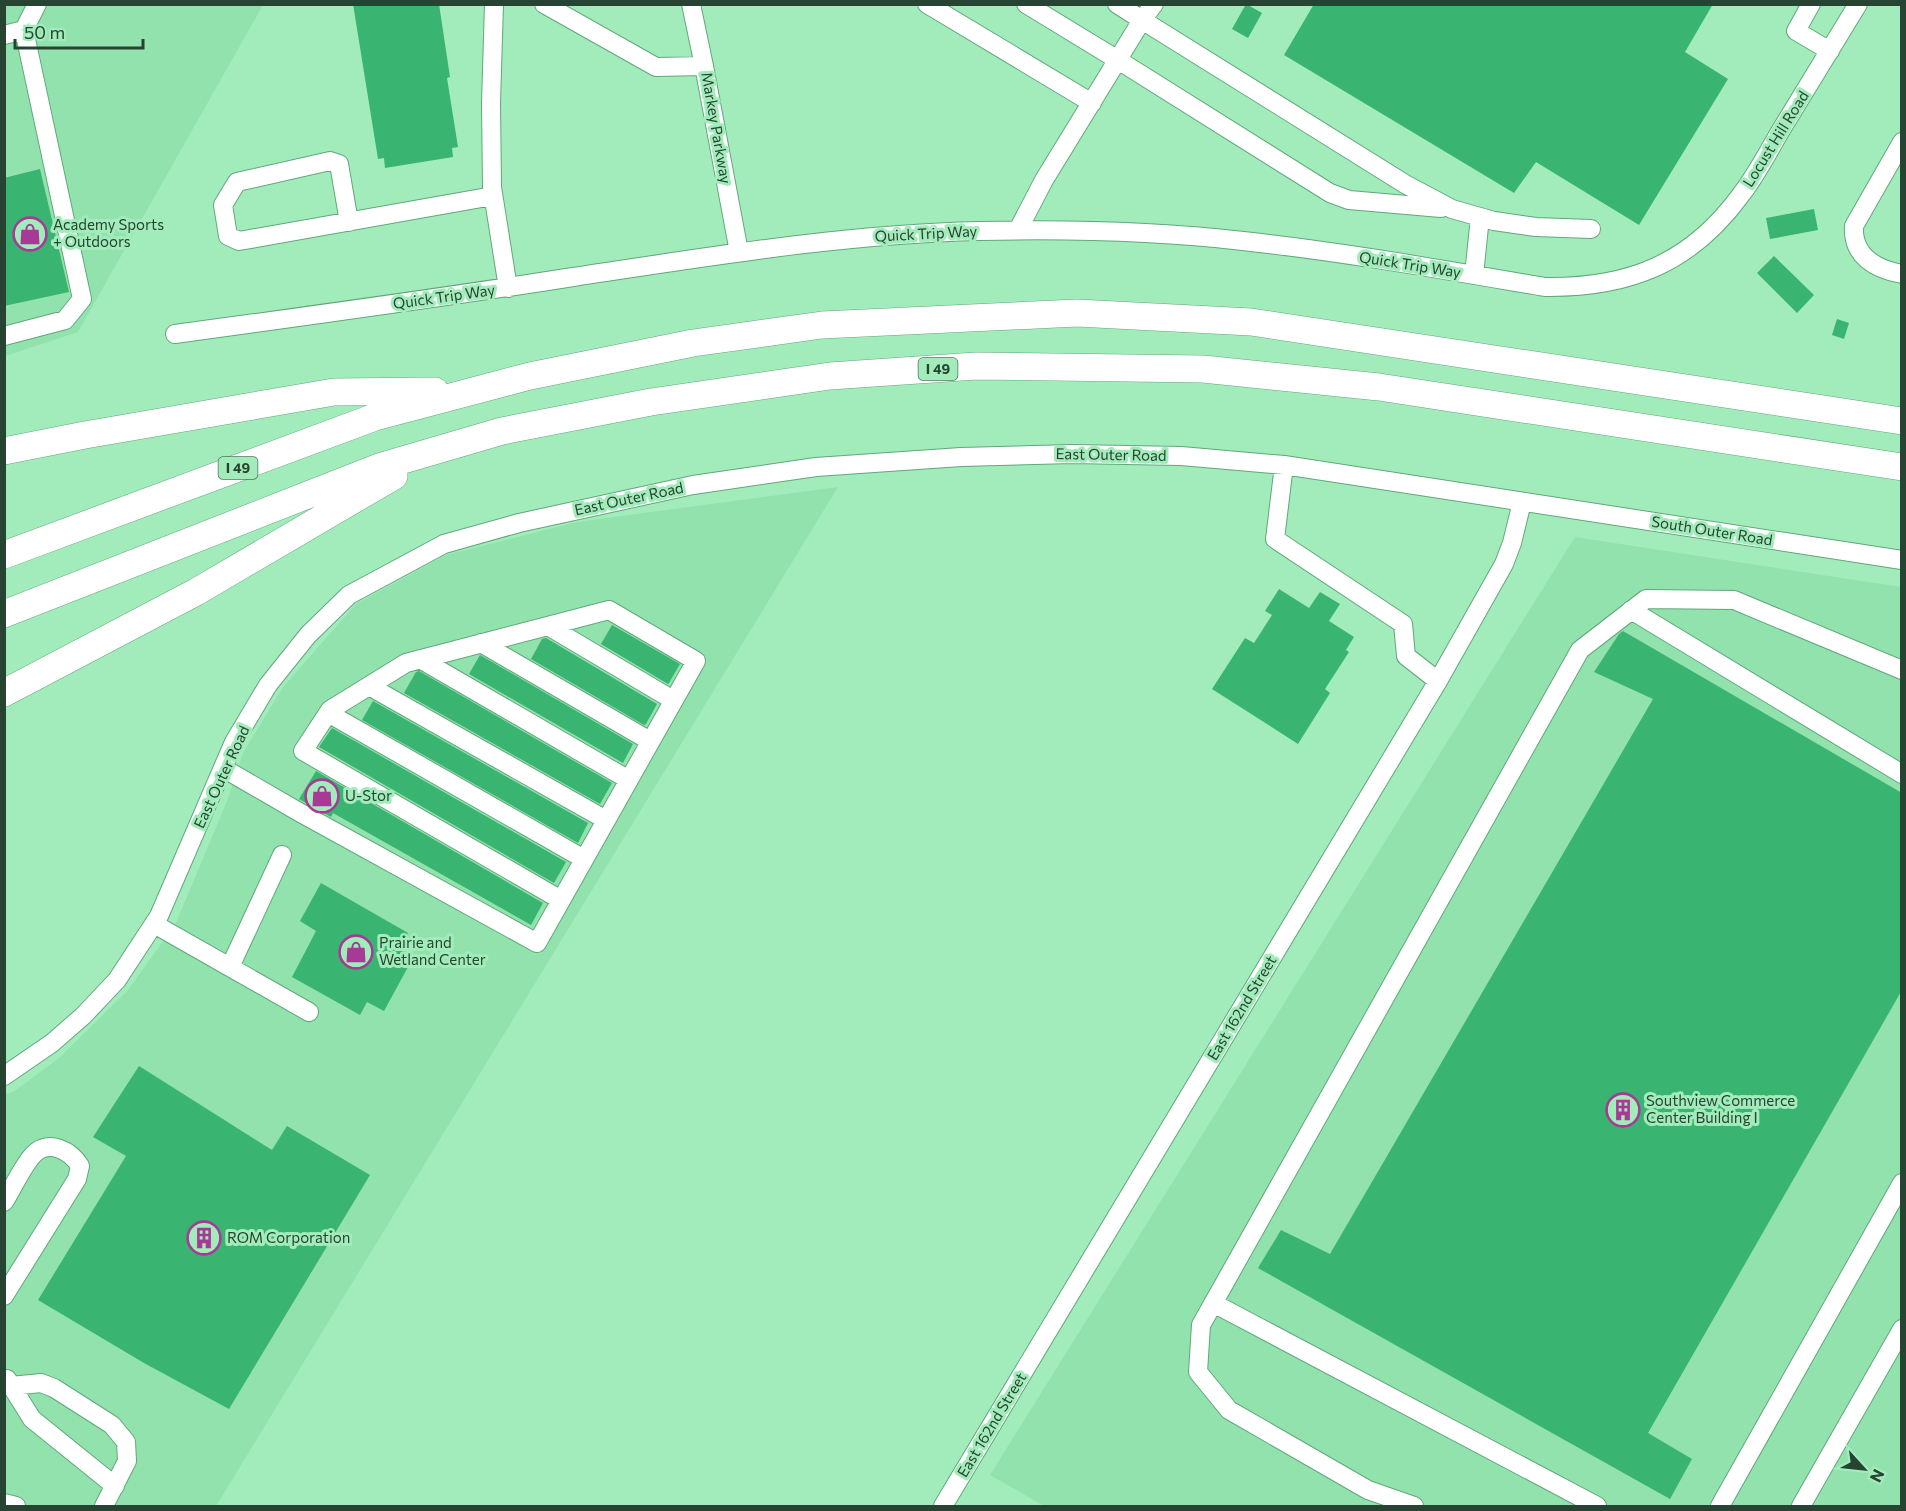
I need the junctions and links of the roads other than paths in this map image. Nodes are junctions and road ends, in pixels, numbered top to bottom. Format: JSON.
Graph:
{"nodes":[{"id":1,"x":37,"y":4,"type":"edge"},
{"id":2,"x":494,"y":4,"type":"edge"},
{"id":3,"x":544,"y":4,"type":"edge"},
{"id":4,"x":691,"y":4,"type":"edge"},
{"id":5,"x":927,"y":4,"type":"edge"},
{"id":6,"x":1026,"y":4,"type":"edge"},
{"id":7,"x":1117,"y":4,"type":"edge"},
{"id":8,"x":1154,"y":4,"type":"edge"},
{"id":9,"x":1811,"y":4,"type":"edge"},
{"id":10,"x":1858,"y":4,"type":"edge"},
{"id":11,"x":1142,"y":20,"type":"junction"},
{"id":12,"x":24,"y":30,"type":"junction"},
{"id":13,"x":4,"y":35,"type":"edge"},
{"id":14,"x":1830,"y":51,"type":"junction"},
{"id":15,"x":1118,"y":60,"type":"junction"},
{"id":16,"x":705,"y":66,"type":"junction"},
{"id":17,"x":1092,"y":103,"type":"junction"},
{"id":18,"x":1902,"y":142,"type":"edge"},
{"id":19,"x":493,"y":196,"type":"junction"},
{"id":20,"x":1452,"y":209,"type":"junction"},
{"id":21,"x":1480,"y":217,"type":"junction"},
{"id":22,"x":349,"y":222,"type":"junction"},
{"id":23,"x":1018,"y":230,"type":"junction"},
{"id":24,"x":1591,"y":230,"type":"dead end"},
{"id":25,"x":739,"y":252,"type":"junction"},
{"id":26,"x":1675,"y":257,"type":"joint"},
{"id":27,"x":1902,"y":274,"type":"edge"},
{"id":28,"x":1474,"y":275,"type":"junction"},
{"id":29,"x":508,"y":288,"type":"junction"},
{"id":30,"x":175,"y":334,"type":"dead end"},
{"id":31,"x":4,"y":336,"type":"edge"},
{"id":32,"x":475,"y":391,"type":"junction"},
{"id":33,"x":1902,"y":421,"type":"edge"},
{"id":34,"x":441,"y":449,"type":"junction"},
{"id":35,"x":4,"y":451,"type":"edge"},
{"id":36,"x":1284,"y":465,"type":"junction"},
{"id":37,"x":1902,"y":467,"type":"edge"},
{"id":38,"x":1522,"y":502,"type":"junction"},
{"id":39,"x":4,"y":555,"type":"edge"},
{"id":40,"x":1902,"y":560,"type":"edge"},
{"id":41,"x":1631,"y":610,"type":"junction"},
{"id":42,"x":4,"y":614,"type":"edge"},
{"id":43,"x":548,"y":626,"type":"junction"},
{"id":44,"x":481,"y":643,"type":"junction"},
{"id":45,"x":420,"y":659,"type":"junction"},
{"id":46,"x":1902,"y":670,"type":"edge"},
{"id":47,"x":1438,"y":681,"type":"junction"},
{"id":48,"x":369,"y":686,"type":"junction"},
{"id":49,"x":4,"y":693,"type":"edge"},
{"id":50,"x":673,"y":700,"type":"junction"},
{"id":51,"x":328,"y":713,"type":"junction"},
{"id":52,"x":650,"y":741,"type":"junction"},
{"id":53,"x":223,"y":768,"type":"junction"},
{"id":54,"x":1902,"y":774,"type":"edge"},
{"id":55,"x":629,"y":780,"type":"junction"},
{"id":56,"x":606,"y":820,"type":"junction"},
{"id":57,"x":282,"y":855,"type":"dead end"},
{"id":58,"x":584,"y":859,"type":"junction"},
{"id":59,"x":561,"y":900,"type":"junction"},
{"id":60,"x":154,"y":924,"type":"junction"},
{"id":61,"x":230,"y":967,"type":"junction"},
{"id":62,"x":309,"y":1012,"type":"dead end"},
{"id":63,"x":4,"y":1076,"type":"edge"},
{"id":64,"x":1902,"y":1183,"type":"edge"},
{"id":65,"x":4,"y":1203,"type":"edge"},
{"id":66,"x":4,"y":1296,"type":"edge"},
{"id":67,"x":1214,"y":1303,"type":"junction"},
{"id":68,"x":1902,"y":1329,"type":"edge"},
{"id":69,"x":8,"y":1381,"type":"edge"},
{"id":70,"x":115,"y":1486,"type":"junction"},
{"id":71,"x":4,"y":1503,"type":"edge"},
{"id":72,"x":16,"y":1506,"type":"edge"},
{"id":73,"x":104,"y":1506,"type":"edge"},
{"id":74,"x":943,"y":1506,"type":"edge"},
{"id":75,"x":1414,"y":1506,"type":"edge"},
{"id":76,"x":1597,"y":1506,"type":"edge"},
{"id":77,"x":1720,"y":1506,"type":"edge"},
{"id":78,"x":1801,"y":1506,"type":"edge"}],
"edges":[{"from":1,"to":12,"type":"street"},
{"from":2,"to":19,"type":"street"},
{"from":3,"to":16,"type":"street"},
{"from":4,"to":16,"type":"street","name":"Markey Parkway"},
{"from":5,"to":17,"type":"street"},
{"from":6,"to":15,"type":"street"},
{"from":7,"to":11,"type":"street"},
{"from":8,"to":11,"type":"street"},
{"from":9,"to":14,"type":"street"},
{"from":10,"to":14,"type":"street","name":"Locust Hill Road"},
{"from":11,"to":15,"type":"street"},
{"from":11,"to":20,"type":"street"},
{"from":12,"to":13,"type":"street"},
{"from":12,"to":31,"type":"street"},
{"from":14,"to":26,"type":"street","name":"Locust Hill Road"},
{"from":15,"to":17,"type":"street"},
{"from":15,"to":20,"type":"street"},
{"from":16,"to":25,"type":"street","name":"Markey Parkway"},
{"from":17,"to":23,"type":"street"},
{"from":18,"to":27,"type":"street"},
{"from":19,"to":22,"type":"street"},
{"from":19,"to":29,"type":"street"},
{"from":20,"to":21,"type":"street"},
{"from":21,"to":24,"type":"street"},
{"from":21,"to":28,"type":"street"},
{"from":22,"to":22,"type":"street"},
{"from":23,"to":25,"type":"street","name":"Quick Trip Way"},
{"from":23,"to":28,"type":"street","name":"Quick Trip Way"},
{"from":25,"to":29,"type":"street","name":"Quick Trip Way"},
{"from":26,"to":28,"type":"street","name":"Quick Trip Way"},
{"from":29,"to":30,"type":"street","name":"Quick Trip Way"},
{"from":32,"to":33,"type":"highway","number":"I 49"},
{"from":32,"to":35,"type":"highway"},
{"from":32,"to":39,"type":"highway","number":"I 49"},
{"from":34,"to":37,"type":"highway","number":"I 49"},
{"from":34,"to":42,"type":"highway","number":"I 49"},
{"from":34,"to":49,"type":"highway"},
{"from":36,"to":38,"type":"street","name":"East Outer Road"},
{"from":36,"to":47,"type":"street"},
{"from":36,"to":53,"type":"street","name":"East Outer Road"},
{"from":38,"to":40,"type":"street","name":"South Outer Road"},
{"from":38,"to":47,"type":"street","name":"East 162nd Street"},
{"from":41,"to":46,"type":"street"},
{"from":41,"to":54,"type":"street"},
{"from":41,"to":67,"type":"street"},
{"from":43,"to":44,"type":"street"},
{"from":43,"to":50,"type":"street"},
{"from":43,"to":50,"type":"street"},
{"from":44,"to":45,"type":"street"},
{"from":44,"to":52,"type":"street"},
{"from":45,"to":48,"type":"street"},
{"from":45,"to":55,"type":"street"},
{"from":47,"to":74,"type":"street","name":"East 162nd Street"},
{"from":48,"to":51,"type":"street"},
{"from":48,"to":56,"type":"street"},
{"from":50,"to":52,"type":"street"},
{"from":51,"to":58,"type":"street"},
{"from":51,"to":59,"type":"street"},
{"from":52,"to":55,"type":"street"},
{"from":53,"to":59,"type":"street"},
{"from":53,"to":60,"type":"street","name":"East Outer Road"},
{"from":55,"to":56,"type":"street"},
{"from":56,"to":58,"type":"street"},
{"from":57,"to":61,"type":"street"},
{"from":58,"to":59,"type":"street"},
{"from":60,"to":61,"type":"street"},
{"from":60,"to":63,"type":"street","name":"East Outer Road"},
{"from":61,"to":62,"type":"street"},
{"from":64,"to":77,"type":"street"},
{"from":65,"to":66,"type":"street"},
{"from":67,"to":75,"type":"street"},
{"from":67,"to":76,"type":"street"},
{"from":68,"to":78,"type":"street"},
{"from":69,"to":70,"type":"street"},
{"from":69,"to":70,"type":"street"},
{"from":70,"to":73,"type":"street"},
{"from":71,"to":72,"type":"street"}]}
